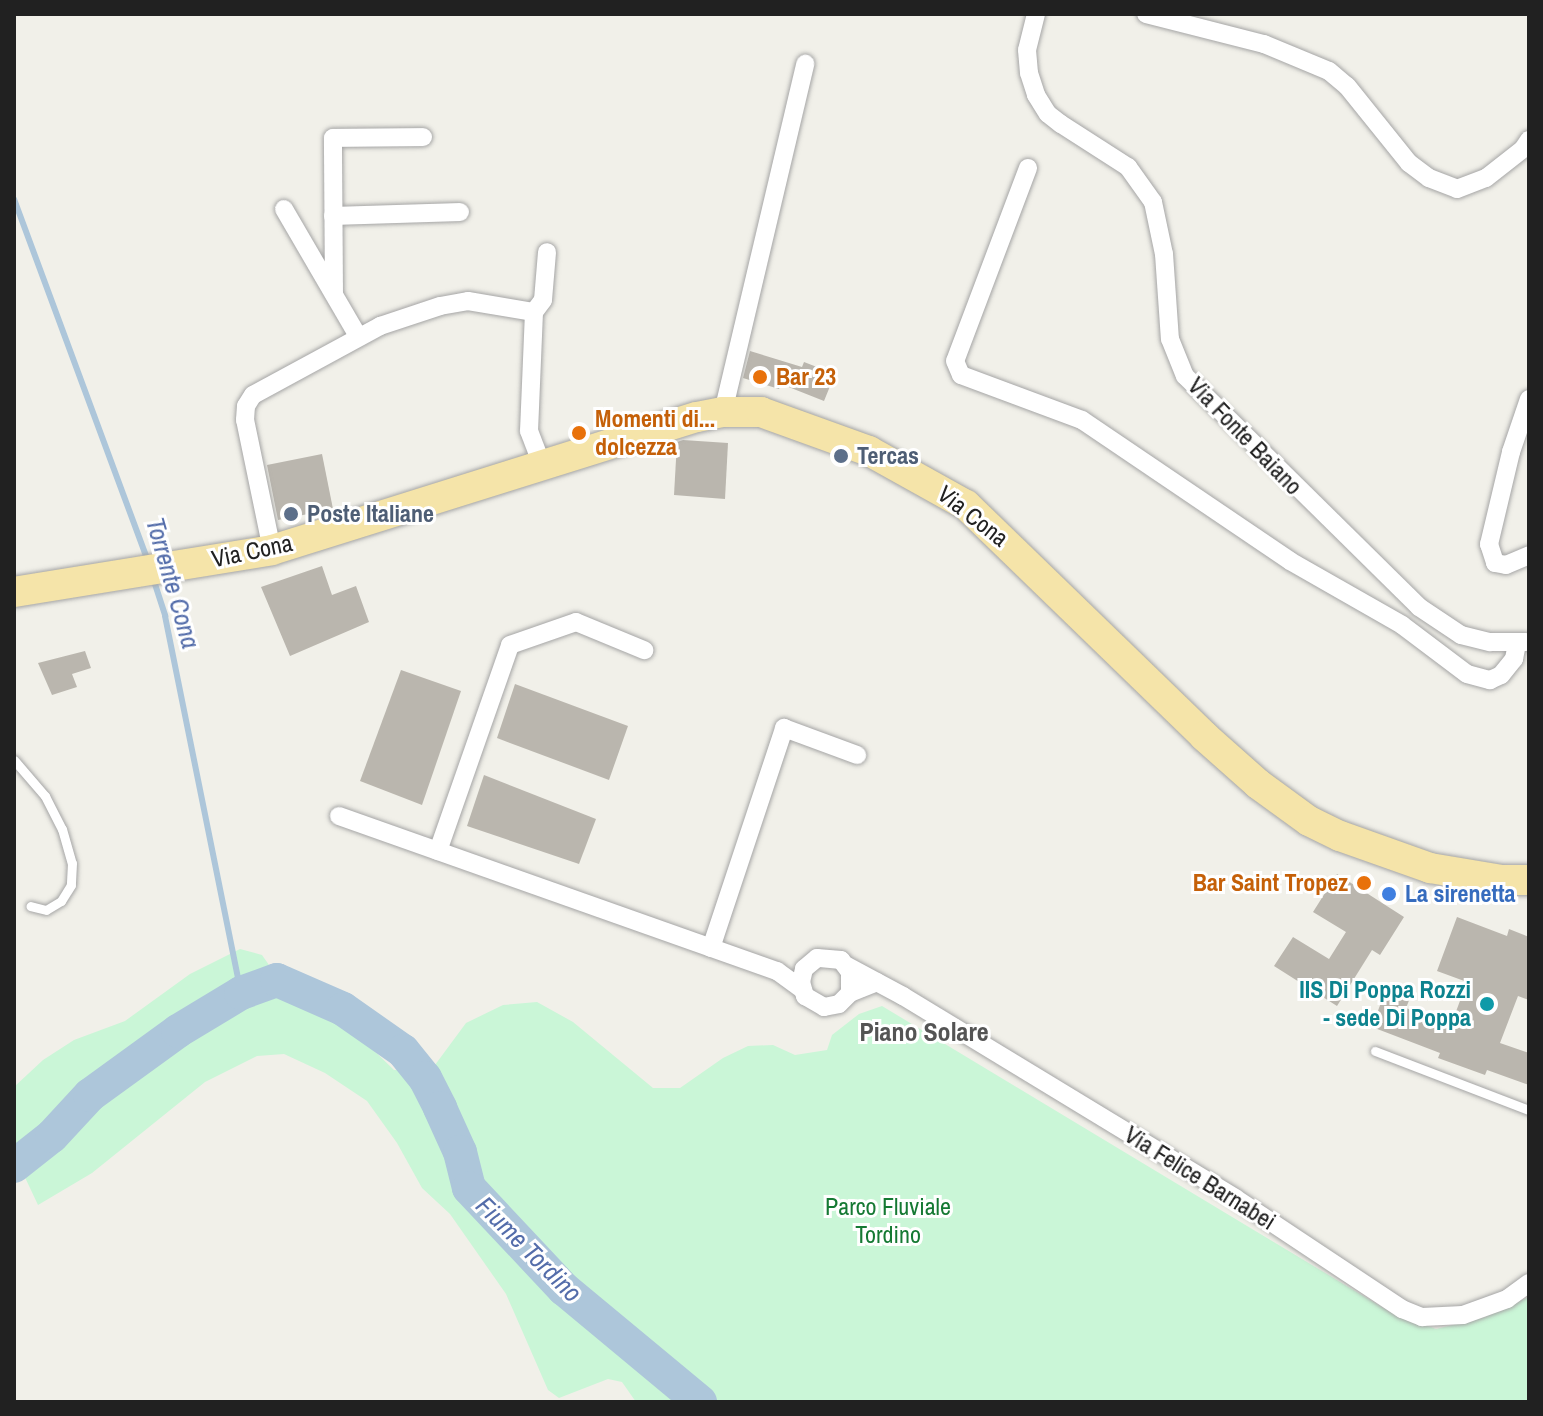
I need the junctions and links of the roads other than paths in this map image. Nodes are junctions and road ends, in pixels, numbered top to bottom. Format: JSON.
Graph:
{"nodes":[{"id":1,"x":1036,"y":14,"type":"edge"},
{"id":2,"x":1146,"y":14,"type":"edge"},
{"id":3,"x":805,"y":64,"type":"dead end"},
{"id":4,"x":423,"y":137,"type":"dead end"},
{"id":5,"x":1527,"y":149,"type":"edge"},
{"id":6,"x":1028,"y":168,"type":"dead end"},
{"id":7,"x":284,"y":209,"type":"dead end"},
{"id":8,"x":460,"y":212,"type":"dead end"},
{"id":9,"x":333,"y":216,"type":"junction"},
{"id":10,"x":547,"y":252,"type":"dead end"},
{"id":11,"x":334,"y":294,"type":"junction"},
{"id":12,"x":534,"y":312,"type":"junction"},
{"id":13,"x":358,"y":336,"type":"junction"},
{"id":14,"x":1529,"y":399,"type":"edge"},
{"id":15,"x":723,"y":412,"type":"junction"},
{"id":16,"x":543,"y":467,"type":"junction"},
{"id":17,"x":264,"y":551,"type":"junction"},
{"id":18,"x":1529,"y":555,"type":"edge"},
{"id":19,"x":21,"y":591,"type":"edge"},
{"id":20,"x":1523,"y":642,"type":"edge"},
{"id":21,"x":644,"y":650,"type":"dead end"},
{"id":22,"x":857,"y":755,"type":"dead end"},
{"id":23,"x":14,"y":760,"type":"edge"},
{"id":24,"x":339,"y":816,"type":"dead end"},
{"id":25,"x":438,"y":851,"type":"junction"},
{"id":26,"x":1471,"y":876,"type":"junction"},
{"id":27,"x":1529,"y":880,"type":"edge"},
{"id":28,"x":1529,"y":897,"type":"edge"},
{"id":29,"x":30,"y":906,"type":"dead end"},
{"id":30,"x":711,"y":948,"type":"junction"},
{"id":31,"x":847,"y":966,"type":"junction"},
{"id":32,"x":804,"y":969,"type":"junction"},
{"id":33,"x":777,"y":971,"type":"junction"},
{"id":34,"x":877,"y":982,"type":"junction"},
{"id":35,"x":802,"y":989,"type":"junction"},
{"id":36,"x":850,"y":993,"type":"junction"},
{"id":37,"x":1375,"y":1051,"type":"dead end"},
{"id":38,"x":1529,"y":1110,"type":"edge"},
{"id":39,"x":1529,"y":1283,"type":"edge"}],
"edges":[{"from":1,"to":20,"type":"street","name":"Via Fonte Baiano"},
{"from":2,"to":5,"type":"street"},
{"from":3,"to":15,"type":"street"},
{"from":4,"to":9,"type":"street"},
{"from":6,"to":20,"type":"street"},
{"from":7,"to":11,"type":"street"},
{"from":8,"to":9,"type":"street"},
{"from":9,"to":11,"type":"street"},
{"from":10,"to":12,"type":"street"},
{"from":11,"to":13,"type":"street"},
{"from":12,"to":13,"type":"street"},
{"from":12,"to":16,"type":"street"},
{"from":13,"to":17,"type":"street"},
{"from":14,"to":18,"type":"street"},
{"from":15,"to":16,"type":"main road","name":"Via Cona"},
{"from":15,"to":26,"type":"main road","name":"Via Cona"},
{"from":16,"to":17,"type":"main road","name":"Via Cona"},
{"from":17,"to":19,"type":"main road","name":"Via Cona"},
{"from":21,"to":25,"type":"street"},
{"from":22,"to":30,"type":"street"},
{"from":23,"to":29,"type":"lane"},
{"from":24,"to":25,"type":"street"},
{"from":25,"to":30,"type":"street"},
{"from":26,"to":27,"type":"main road","name":"Via Cona"},
{"from":26,"to":28,"type":"main road","name":"Via Cona"},
{"from":30,"to":33,"type":"street"},
{"from":31,"to":32,"type":"street"},
{"from":31,"to":34,"type":"street","name":"Via Felice Barnabei"},
{"from":31,"to":36,"type":"street"},
{"from":32,"to":33,"type":"street"},
{"from":32,"to":35,"type":"street"},
{"from":33,"to":35,"type":"street"},
{"from":34,"to":36,"type":"street"},
{"from":34,"to":39,"type":"street","name":"Via Felice Barnabei"},
{"from":35,"to":36,"type":"street"},
{"from":37,"to":38,"type":"lane"}]}
